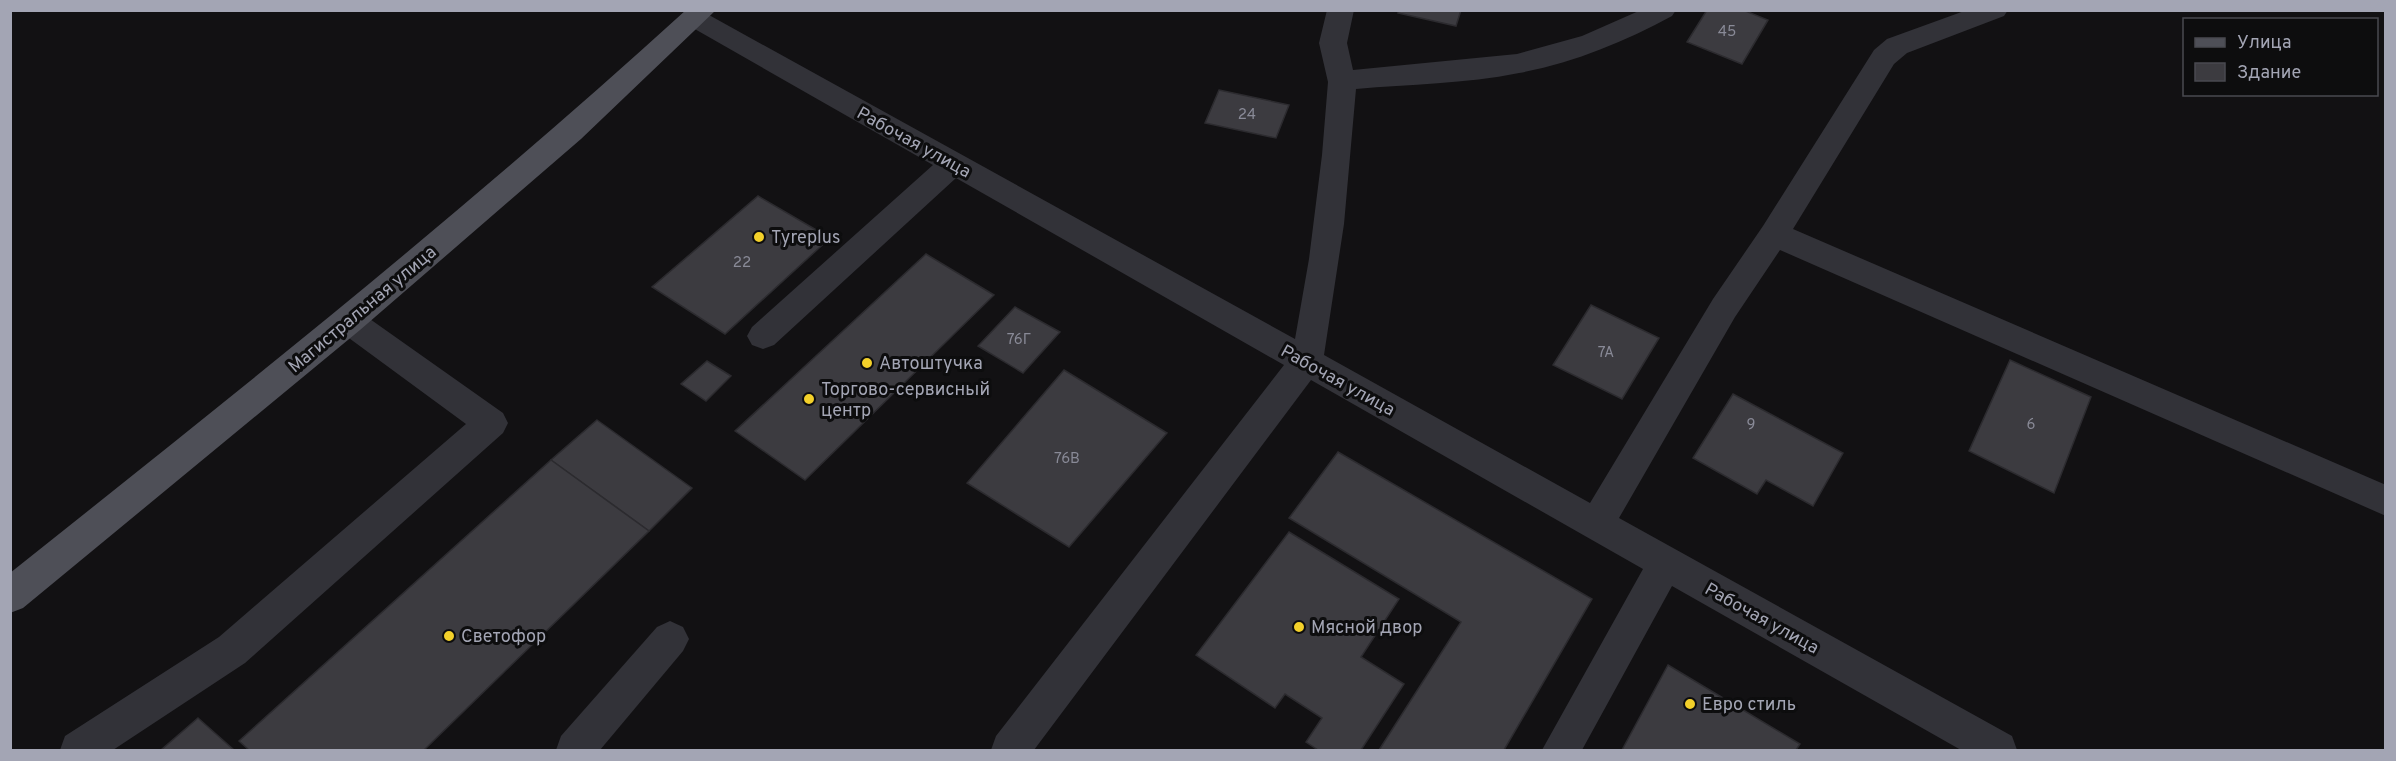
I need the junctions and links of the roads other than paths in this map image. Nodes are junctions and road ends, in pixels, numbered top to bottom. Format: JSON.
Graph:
{"nodes":[{"id":1,"x":1341,"y":10,"type":"edge"},
{"id":2,"x":1663,"y":10,"type":"edge"},
{"id":3,"x":1995,"y":10,"type":"edge"},
{"id":4,"x":692,"y":13,"type":"edge"},
{"id":5,"x":1342,"y":81,"type":"junction"},
{"id":6,"x":953,"y":164,"type":"junction"},
{"id":7,"x":1774,"y":234,"type":"junction"},
{"id":8,"x":349,"y":321,"type":"junction"},
{"id":9,"x":763,"y":336,"type":"dead end"},
{"id":10,"x":1306,"y":362,"type":"junction"},
{"id":11,"x":2385,"y":501,"type":"edge"},
{"id":12,"x":1596,"y":525,"type":"junction"},
{"id":13,"x":1665,"y":564,"type":"junction"},
{"id":14,"x":10,"y":596,"type":"edge"},
{"id":15,"x":670,"y":639,"type":"dead end"},
{"id":16,"x":79,"y":750,"type":"edge"},
{"id":17,"x":574,"y":750,"type":"edge"},
{"id":18,"x":1010,"y":750,"type":"edge"},
{"id":19,"x":1561,"y":750,"type":"edge"},
{"id":20,"x":1998,"y":750,"type":"edge"}],
"edges":[{"from":1,"to":5,"type":"street"},
{"from":2,"to":5,"type":"street"},
{"from":3,"to":7,"type":"street"},
{"from":4,"to":6,"type":"street","name":"Рабочая улица"},
{"from":4,"to":8,"type":"main road","name":"Магистральная улица"},
{"from":5,"to":10,"type":"street"},
{"from":6,"to":9,"type":"street"},
{"from":6,"to":10,"type":"street","name":"Рабочая улица"},
{"from":7,"to":11,"type":"street"},
{"from":7,"to":12,"type":"street"},
{"from":8,"to":14,"type":"main road","name":"Магистральная улица"},
{"from":8,"to":16,"type":"street"},
{"from":10,"to":12,"type":"street","name":"Рабочая улица"},
{"from":10,"to":18,"type":"street"},
{"from":12,"to":13,"type":"street","name":"Рабочая улица"},
{"from":13,"to":19,"type":"street"},
{"from":13,"to":20,"type":"street","name":"Рабочая улица"},
{"from":15,"to":17,"type":"street"}]}
